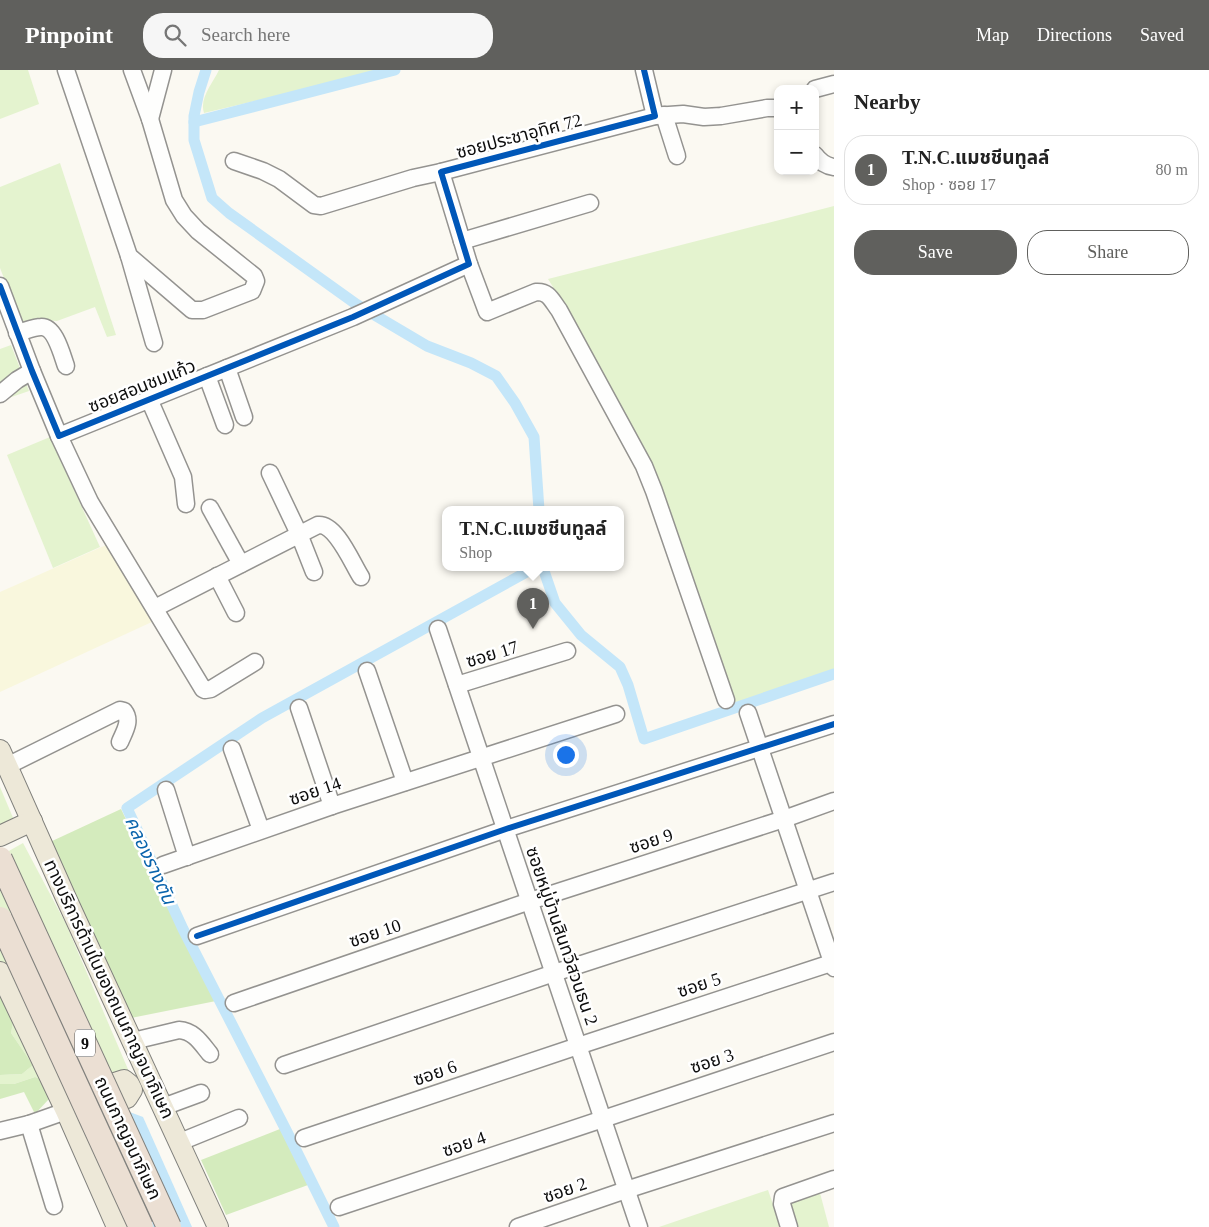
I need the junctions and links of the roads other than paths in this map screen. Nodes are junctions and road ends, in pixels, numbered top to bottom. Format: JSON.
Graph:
{"nodes":[{"id":1,"x":66,"y":70,"type":"edge"},
{"id":2,"x":132,"y":70,"type":"edge"},
{"id":3,"x":162,"y":70,"type":"edge"},
{"id":4,"x":644,"y":70,"type":"edge"},
{"id":5,"x":834,"y":84,"type":"edge"},
{"id":6,"x":819,"y":88,"type":"edge"},
{"id":7,"x":774,"y":108,"type":"edge"},
{"id":8,"x":660,"y":115,"type":"junction"},
{"id":9,"x":150,"y":119,"type":"junction"},
{"id":10,"x":677,"y":156,"type":"dead end"},
{"id":11,"x":234,"y":161,"type":"dead end"},
{"id":12,"x":819,"y":161,"type":"edge"},
{"id":13,"x":834,"y":168,"type":"edge"},
{"id":14,"x":441,"y":172,"type":"junction"},
{"id":15,"x":590,"y":203,"type":"dead end"},
{"id":16,"x":462,"y":241,"type":"junction"},
{"id":17,"x":130,"y":256,"type":"junction"},
{"id":18,"x":469,"y":264,"type":"junction"},
{"id":19,"x":0,"y":286,"type":"edge"},
{"id":20,"x":18,"y":333,"type":"junction"},
{"id":21,"x":154,"y":343,"type":"dead end"},
{"id":22,"x":66,"y":366,"type":"dead end"},
{"id":23,"x":227,"y":368,"type":"junction"},
{"id":24,"x":32,"y":371,"type":"junction"},
{"id":25,"x":207,"y":376,"type":"junction"},
{"id":26,"x":0,"y":394,"type":"edge"},
{"id":27,"x":149,"y":400,"type":"junction"},
{"id":28,"x":244,"y":417,"type":"dead end"},
{"id":29,"x":225,"y":425,"type":"dead end"},
{"id":30,"x":59,"y":436,"type":"junction"},
{"id":31,"x":270,"y":473,"type":"dead end"},
{"id":32,"x":186,"y":504,"type":"dead end"},
{"id":33,"x":210,"y":508,"type":"dead end"},
{"id":34,"x":299,"y":534,"type":"junction"},
{"id":35,"x":241,"y":564,"type":"junction"},
{"id":36,"x":314,"y":572,"type":"dead end"},
{"id":37,"x":217,"y":576,"type":"junction"},
{"id":38,"x":360,"y":578,"type":"dead end"},
{"id":39,"x":155,"y":608,"type":"junction"},
{"id":40,"x":236,"y":613,"type":"dead end"},
{"id":41,"x":438,"y":629,"type":"dead end"},
{"id":42,"x":567,"y":651,"type":"dead end"},
{"id":43,"x":255,"y":662,"type":"dead end"},
{"id":44,"x":367,"y":671,"type":"dead end"},
{"id":45,"x":457,"y":685,"type":"junction"},
{"id":46,"x":726,"y":700,"type":"dead end"},
{"id":47,"x":299,"y":708,"type":"dead end"},
{"id":48,"x":748,"y":713,"type":"dead end"},
{"id":49,"x":616,"y":714,"type":"dead end"},
{"id":50,"x":834,"y":724,"type":"edge"},
{"id":51,"x":120,"y":742,"type":"dead end"},
{"id":52,"x":759,"y":748,"type":"junction"},
{"id":53,"x":232,"y":749,"type":"dead end"},
{"id":54,"x":481,"y":756,"type":"junction"},
{"id":55,"x":4,"y":758,"type":"edge"},
{"id":56,"x":404,"y":782,"type":"junction"},
{"id":57,"x":166,"y":790,"type":"dead end"},
{"id":58,"x":834,"y":801,"type":"edge"},
{"id":59,"x":332,"y":806,"type":"junction"},
{"id":60,"x":784,"y":819,"type":"junction"},
{"id":61,"x":32,"y":821,"type":"junction"},
{"id":62,"x":261,"y":830,"type":"junction"},
{"id":63,"x":506,"y":830,"type":"junction"},
{"id":64,"x":0,"y":836,"type":"edge"},
{"id":65,"x":187,"y":856,"type":"junction"},
{"id":66,"x":0,"y":859,"type":"edge"},
{"id":67,"x":163,"y":865,"type":"dead end"},
{"id":68,"x":834,"y":882,"type":"edge"},
{"id":69,"x":807,"y":891,"type":"junction"},
{"id":70,"x":530,"y":901,"type":"junction"},
{"id":71,"x":0,"y":919,"type":"edge"},
{"id":72,"x":197,"y":936,"type":"dead end"},
{"id":73,"x":833,"y":964,"type":"edge"},
{"id":74,"x":0,"y":972,"type":"edge"},
{"id":75,"x":554,"y":973,"type":"junction"},
{"id":76,"x":234,"y":1003,"type":"dead end"},
{"id":77,"x":133,"y":1041,"type":"junction"},
{"id":78,"x":834,"y":1042,"type":"edge"},
{"id":79,"x":578,"y":1046,"type":"junction"},
{"id":80,"x":210,"y":1054,"type":"dead end"},
{"id":81,"x":284,"y":1065,"type":"dead end"},
{"id":82,"x":152,"y":1082,"type":"junction"},
{"id":83,"x":201,"y":1093,"type":"dead end"},
{"id":84,"x":164,"y":1107,"type":"junction"},
{"id":85,"x":74,"y":1108,"type":"junction"},
{"id":86,"x":238,"y":1118,"type":"dead end"},
{"id":87,"x":602,"y":1118,"type":"junction"},
{"id":88,"x":834,"y":1123,"type":"edge"},
{"id":89,"x":29,"y":1124,"type":"junction"},
{"id":90,"x":0,"y":1131,"type":"edge"},
{"id":91,"x":304,"y":1138,"type":"dead end"},
{"id":92,"x":180,"y":1142,"type":"junction"},
{"id":93,"x":834,"y":1179,"type":"edge"},
{"id":94,"x":626,"y":1190,"type":"junction"},
{"id":95,"x":54,"y":1206,"type":"dead end"},
{"id":96,"x":339,"y":1207,"type":"dead end"},
{"id":97,"x":117,"y":1227,"type":"edge"},
{"id":98,"x":141,"y":1227,"type":"edge"},
{"id":99,"x":169,"y":1227,"type":"edge"},
{"id":100,"x":218,"y":1227,"type":"edge"},
{"id":101,"x":518,"y":1227,"type":"edge"},
{"id":102,"x":638,"y":1227,"type":"edge"},
{"id":103,"x":789,"y":1227,"type":"edge"}],
"edges":[{"from":1,"to":17,"type":"street"},
{"from":2,"to":9,"type":"street"},
{"from":3,"to":9,"type":"street"},
{"from":4,"to":8,"type":"street"},
{"from":5,"to":6,"type":"street"},
{"from":7,"to":8,"type":"street","name":"ซอยประชาอุทิศ 72"},
{"from":8,"to":10,"type":"street"},
{"from":8,"to":14,"type":"street","name":"ซอยประชาอุทิศ 72"},
{"from":9,"to":17,"type":"street"},
{"from":11,"to":14,"type":"street"},
{"from":12,"to":13,"type":"street"},
{"from":14,"to":16,"type":"street","name":"ซอยประชาอุทิศ 72"},
{"from":15,"to":16,"type":"street"},
{"from":16,"to":18,"type":"street","name":"ซอยประชาอุทิศ 72"},
{"from":17,"to":21,"type":"street"},
{"from":18,"to":23,"type":"street","name":"ซอยสอนชมแก้ว"},
{"from":18,"to":46,"type":"street","name":"ซอยประชาอุทิศ 72"},
{"from":19,"to":20,"type":"street"},
{"from":20,"to":22,"type":"street"},
{"from":20,"to":24,"type":"street"},
{"from":23,"to":25,"type":"street","name":"ซอยสอนชมแก้ว"},
{"from":23,"to":28,"type":"street"},
{"from":24,"to":26,"type":"street"},
{"from":24,"to":30,"type":"street"},
{"from":25,"to":27,"type":"street","name":"ซอยสอนชมแก้ว"},
{"from":25,"to":29,"type":"street"},
{"from":27,"to":30,"type":"street","name":"ซอยสอนชมแก้ว"},
{"from":27,"to":32,"type":"street"},
{"from":30,"to":39,"type":"street"},
{"from":31,"to":34,"type":"street"},
{"from":33,"to":35,"type":"street"},
{"from":34,"to":35,"type":"street"},
{"from":34,"to":36,"type":"street"},
{"from":34,"to":38,"type":"street"},
{"from":35,"to":37,"type":"street"},
{"from":37,"to":39,"type":"street"},
{"from":37,"to":40,"type":"street"},
{"from":39,"to":43,"type":"street"},
{"from":41,"to":45,"type":"street","name":"ซอยหมู่บ้านสินทวีสวนธน 2"},
{"from":42,"to":45,"type":"street","name":"ซอย 17"},
{"from":44,"to":56,"type":"street"},
{"from":45,"to":54,"type":"street","name":"ซอยหมู่บ้านสินทวีสวนธน 2"},
{"from":47,"to":59,"type":"street"},
{"from":48,"to":52,"type":"street"},
{"from":49,"to":54,"type":"street","name":"ซอย 14"},
{"from":50,"to":52,"type":"street"},
{"from":51,"to":55,"type":"street"},
{"from":52,"to":60,"type":"street"},
{"from":52,"to":63,"type":"street"},
{"from":53,"to":62,"type":"street"},
{"from":54,"to":56,"type":"street","name":"ซอย 14"},
{"from":54,"to":63,"type":"street","name":"ซอยหมู่บ้านสินทวีสวนธน 2"},
{"from":55,"to":61,"type":"main road","name":"ทางบริการด้านในของถนนกาญจนาภิเษก"},
{"from":56,"to":59,"type":"street","name":"ซอย 14"},
{"from":57,"to":65,"type":"street"},
{"from":58,"to":60,"type":"street","name":"ซอย 9"},
{"from":59,"to":62,"type":"street","name":"ซอย 14"},
{"from":60,"to":69,"type":"street"},
{"from":60,"to":70,"type":"street","name":"ซอย 9"},
{"from":61,"to":64,"type":"main road"},
{"from":61,"to":77,"type":"main road","name":"ทางบริการด้านในของถนนกาญจนาภิเษก"},
{"from":62,"to":65,"type":"street","name":"ซอย 14"},
{"from":63,"to":70,"type":"street","name":"ซอยหมู่บ้านสินทวีสวนธน 2"},
{"from":63,"to":72,"type":"street"},
{"from":65,"to":67,"type":"street","name":"ซอย 14"},
{"from":66,"to":99,"type":"highway","name":"ถนนกาญจนาภิเษก","number":"9","bridge":true},
{"from":68,"to":69,"type":"street"},
{"from":69,"to":73,"type":"street"},
{"from":69,"to":75,"type":"street"},
{"from":70,"to":75,"type":"street","name":"ซอยหมู่บ้านสินทวีสวนธน 2"},
{"from":70,"to":76,"type":"street","name":"ซอย 10"},
{"from":71,"to":98,"type":"highway","name":"ถนนกาญจนาภิเษก","number":"9","bridge":true},
{"from":73,"to":79,"type":"street","name":"ซอย 5"},
{"from":74,"to":85,"type":"main road"},
{"from":75,"to":79,"type":"street","name":"ซอยหมู่บ้านสินทวีสวนธน 2"},
{"from":75,"to":81,"type":"street"},
{"from":77,"to":80,"type":"street"},
{"from":77,"to":82,"type":"main road","name":"ทางบริการด้านในของถนนกาญจนาภิเษก"},
{"from":78,"to":87,"type":"street","name":"ซอย 3"},
{"from":79,"to":87,"type":"street","name":"ซอยหมู่บ้านสินทวีสวนธน 2"},
{"from":79,"to":91,"type":"street","name":"ซอย 6"},
{"from":82,"to":84,"type":"main road","name":"ทางบริการด้านในของถนนกาญจนาภิเษก"},
{"from":82,"to":85,"type":"main road"},
{"from":83,"to":84,"type":"street"},
{"from":84,"to":92,"type":"main road","name":"ทางบริการด้านในของถนนกาญจนาภิเษก"},
{"from":85,"to":89,"type":"street"},
{"from":85,"to":97,"type":"main road"},
{"from":86,"to":92,"type":"street"},
{"from":87,"to":94,"type":"street","name":"ซอยหมู่บ้านสินทวีสวนธน 2"},
{"from":87,"to":96,"type":"street","name":"ซอย 4"},
{"from":88,"to":94,"type":"street","name":"ซอย 2"},
{"from":89,"to":90,"type":"street"},
{"from":89,"to":95,"type":"street"},
{"from":92,"to":100,"type":"main road","name":"ทางบริการด้านในของถนนกาญจนาภิเษก"},
{"from":93,"to":103,"type":"street"},
{"from":94,"to":101,"type":"street","name":"ซอย 2"},
{"from":94,"to":102,"type":"street","name":"ซอยหมู่บ้านสินทวีสวนธน 2"}]}
